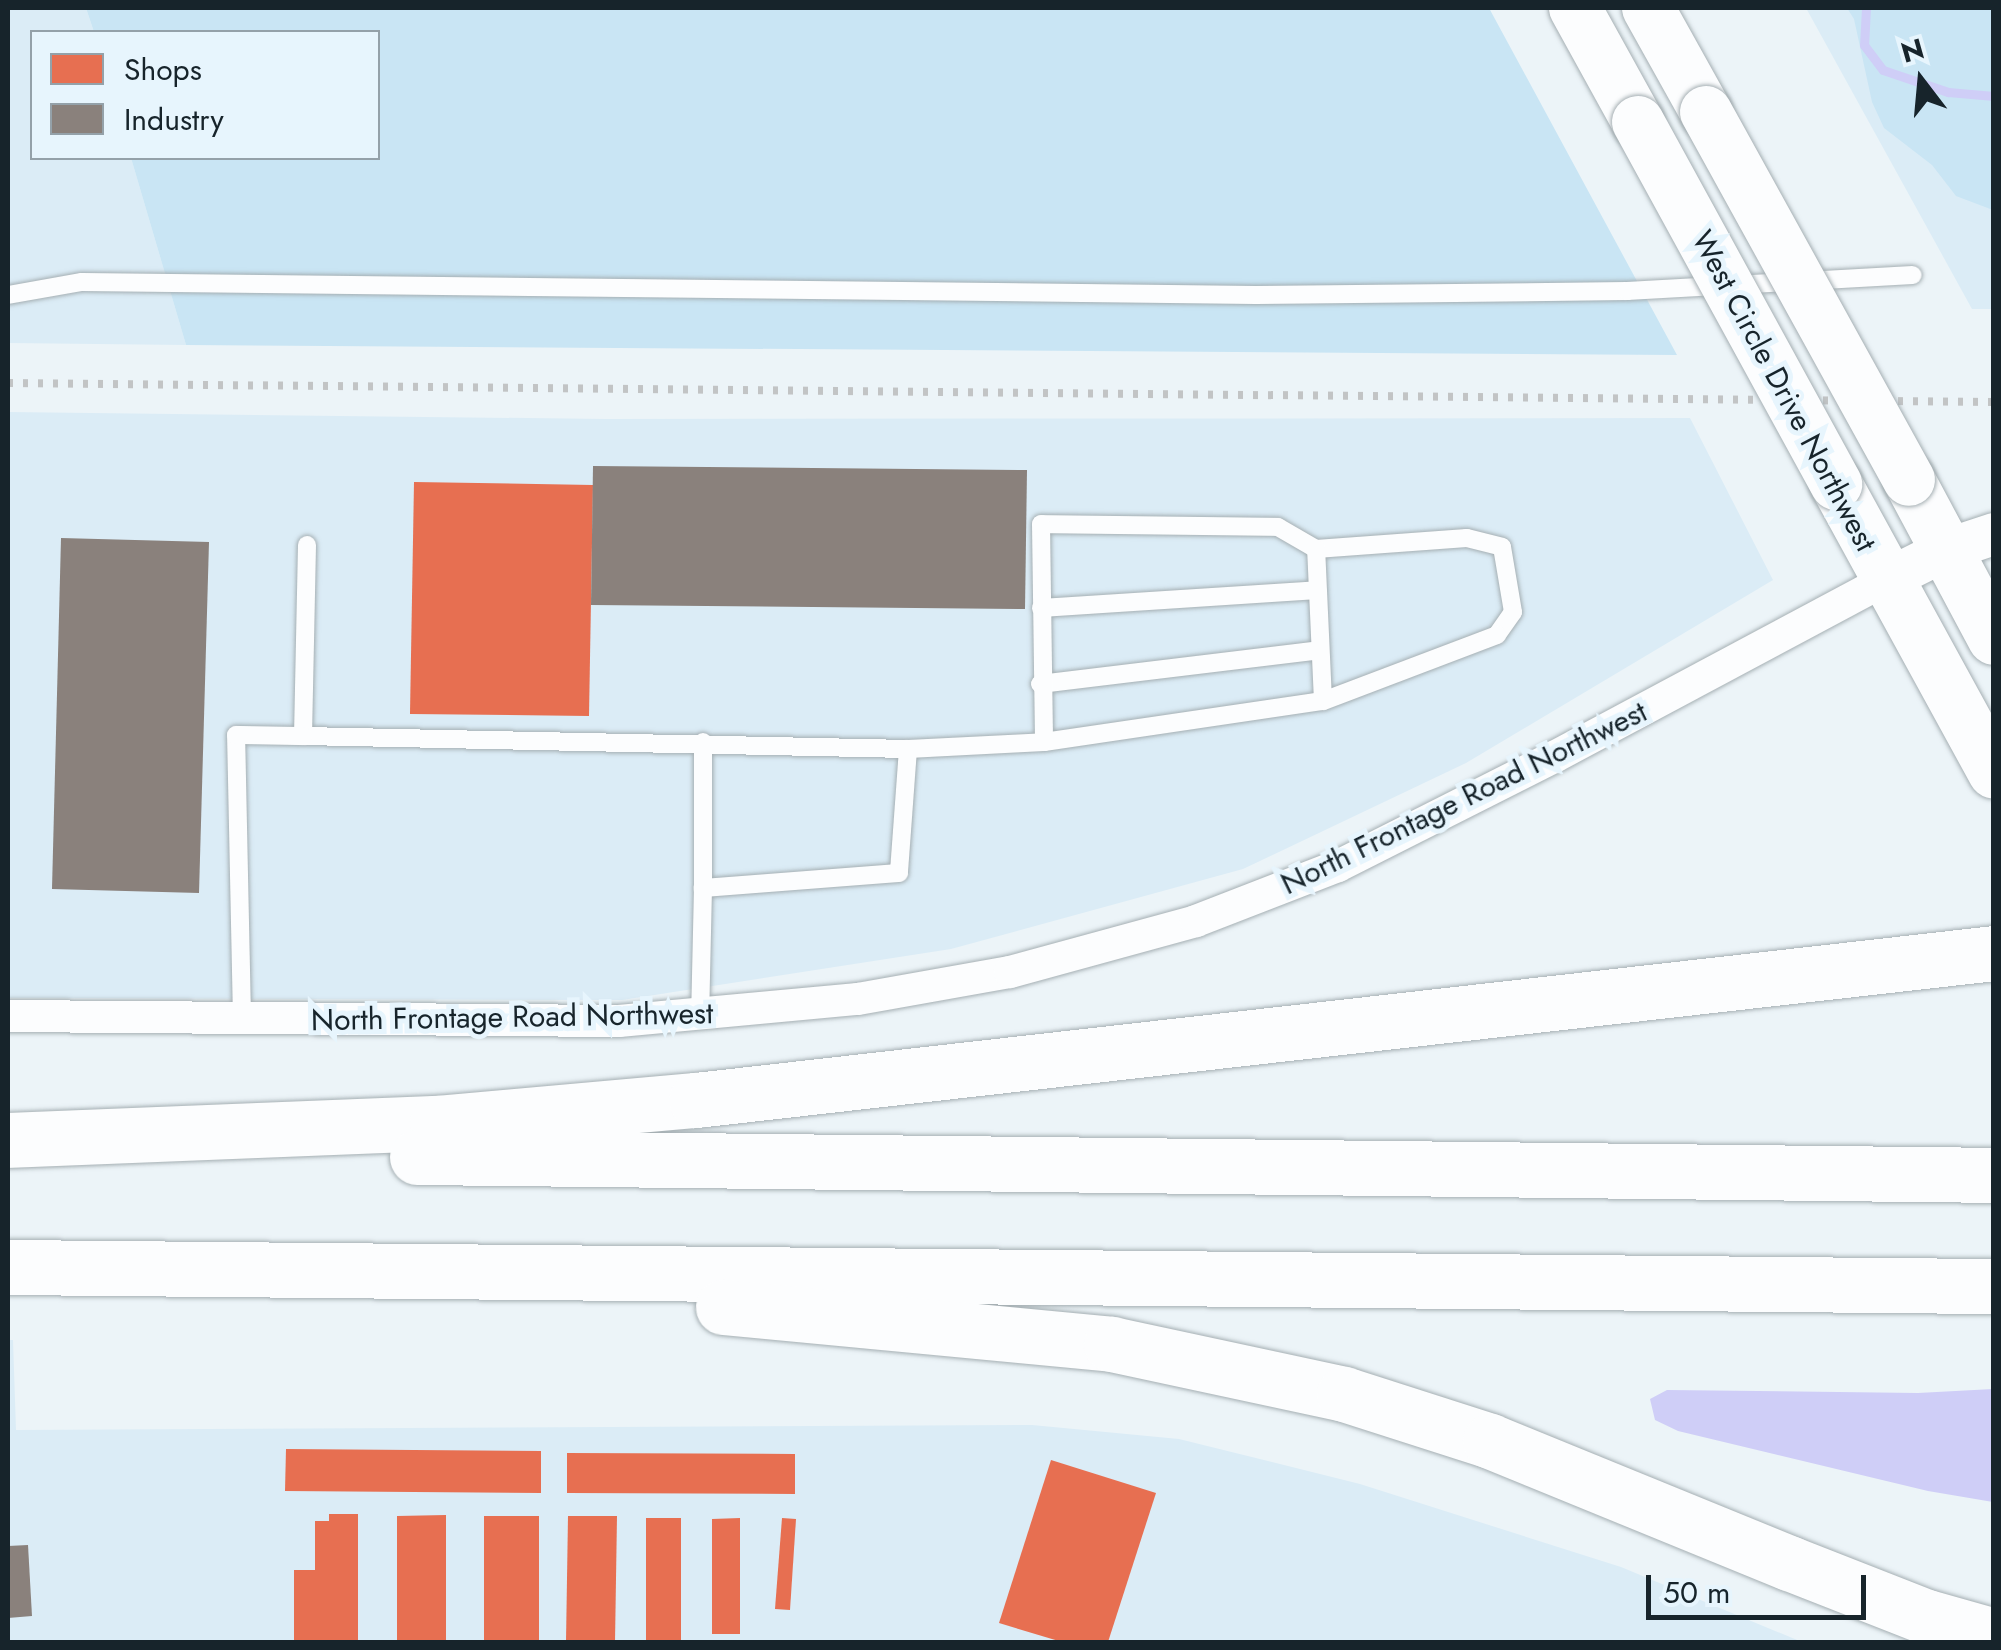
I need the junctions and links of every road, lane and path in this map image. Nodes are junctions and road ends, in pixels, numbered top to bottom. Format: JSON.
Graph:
{"nodes":[{"id":1,"x":1575,"y":8,"type":"edge"},
{"id":2,"x":1648,"y":8,"type":"edge"},
{"id":3,"x":1914,"y":276,"type":"dead end"},
{"id":4,"x":8,"y":295,"type":"edge"},
{"id":5,"x":1970,"y":542,"type":"edge"},
{"id":6,"x":307,"y":545,"type":"dead end"},
{"id":7,"x":1316,"y":549,"type":"junction"},
{"id":8,"x":1886,"y":580,"type":"junction"},
{"id":9,"x":1317,"y":590,"type":"junction"},
{"id":10,"x":1041,"y":608,"type":"junction"},
{"id":11,"x":1994,"y":639,"type":"edge"},
{"id":12,"x":1319,"y":650,"type":"junction"},
{"id":13,"x":1040,"y":684,"type":"junction"},
{"id":14,"x":1323,"y":701,"type":"junction"},
{"id":15,"x":303,"y":736,"type":"junction"},
{"id":16,"x":702,"y":742,"type":"junction"},
{"id":17,"x":1044,"y":742,"type":"junction"},
{"id":18,"x":908,"y":749,"type":"junction"},
{"id":19,"x":1994,"y":773,"type":"edge"},
{"id":20,"x":702,"y":888,"type":"junction"},
{"id":21,"x":1994,"y":924,"type":"edge"},
{"id":22,"x":1994,"y":953,"type":"edge"},
{"id":23,"x":1923,"y":963,"type":"junction"},
{"id":24,"x":8,"y":1016,"type":"edge"},
{"id":25,"x":700,"y":1016,"type":"junction"},
{"id":26,"x":242,"y":1018,"type":"junction"},
{"id":27,"x":8,"y":1140,"type":"edge"},
{"id":28,"x":8,"y":1153,"type":"edge"},
{"id":29,"x":1994,"y":1174,"type":"edge"},
{"id":30,"x":8,"y":1266,"type":"edge"},
{"id":31,"x":302,"y":1270,"type":"junction"},
{"id":32,"x":1994,"y":1286,"type":"edge"},
{"id":33,"x":1994,"y":1636,"type":"edge"}],
"edges":[{"from":1,"to":8,"type":"main road","name":"West Circle Drive Northwest","bridge":true},
{"from":2,"to":5,"type":"main road","bridge":true},
{"from":3,"to":4,"type":"lane"},
{"from":5,"to":8,"type":"street"},
{"from":5,"to":11,"type":"main road"},
{"from":6,"to":15,"type":"lane"},
{"from":7,"to":9,"type":"lane"},
{"from":7,"to":10,"type":"lane"},
{"from":7,"to":14,"type":"lane"},
{"from":8,"to":19,"type":"main road","name":"West Circle Drive Northwest"},
{"from":8,"to":25,"type":"street","name":"North Frontage Road Northwest"},
{"from":9,"to":10,"type":"lane"},
{"from":9,"to":12,"type":"lane"},
{"from":10,"to":13,"type":"lane"},
{"from":12,"to":13,"type":"lane"},
{"from":12,"to":14,"type":"lane"},
{"from":13,"to":17,"type":"lane"},
{"from":14,"to":17,"type":"lane"},
{"from":15,"to":16,"type":"lane"},
{"from":15,"to":26,"type":"lane"},
{"from":16,"to":18,"type":"lane"},
{"from":16,"to":20,"type":"lane"},
{"from":17,"to":18,"type":"lane"},
{"from":18,"to":20,"type":"lane"},
{"from":20,"to":25,"type":"lane"},
{"from":21,"to":23,"type":"highway"},
{"from":22,"to":23,"type":"highway"},
{"from":23,"to":27,"type":"highway"},
{"from":24,"to":26,"type":"street","name":"North Frontage Road Northwest"},
{"from":25,"to":26,"type":"street","name":"North Frontage Road Northwest"},
{"from":28,"to":29,"type":"highway"},
{"from":30,"to":31,"type":"highway"},
{"from":31,"to":32,"type":"highway"},
{"from":31,"to":33,"type":"highway"}]}
